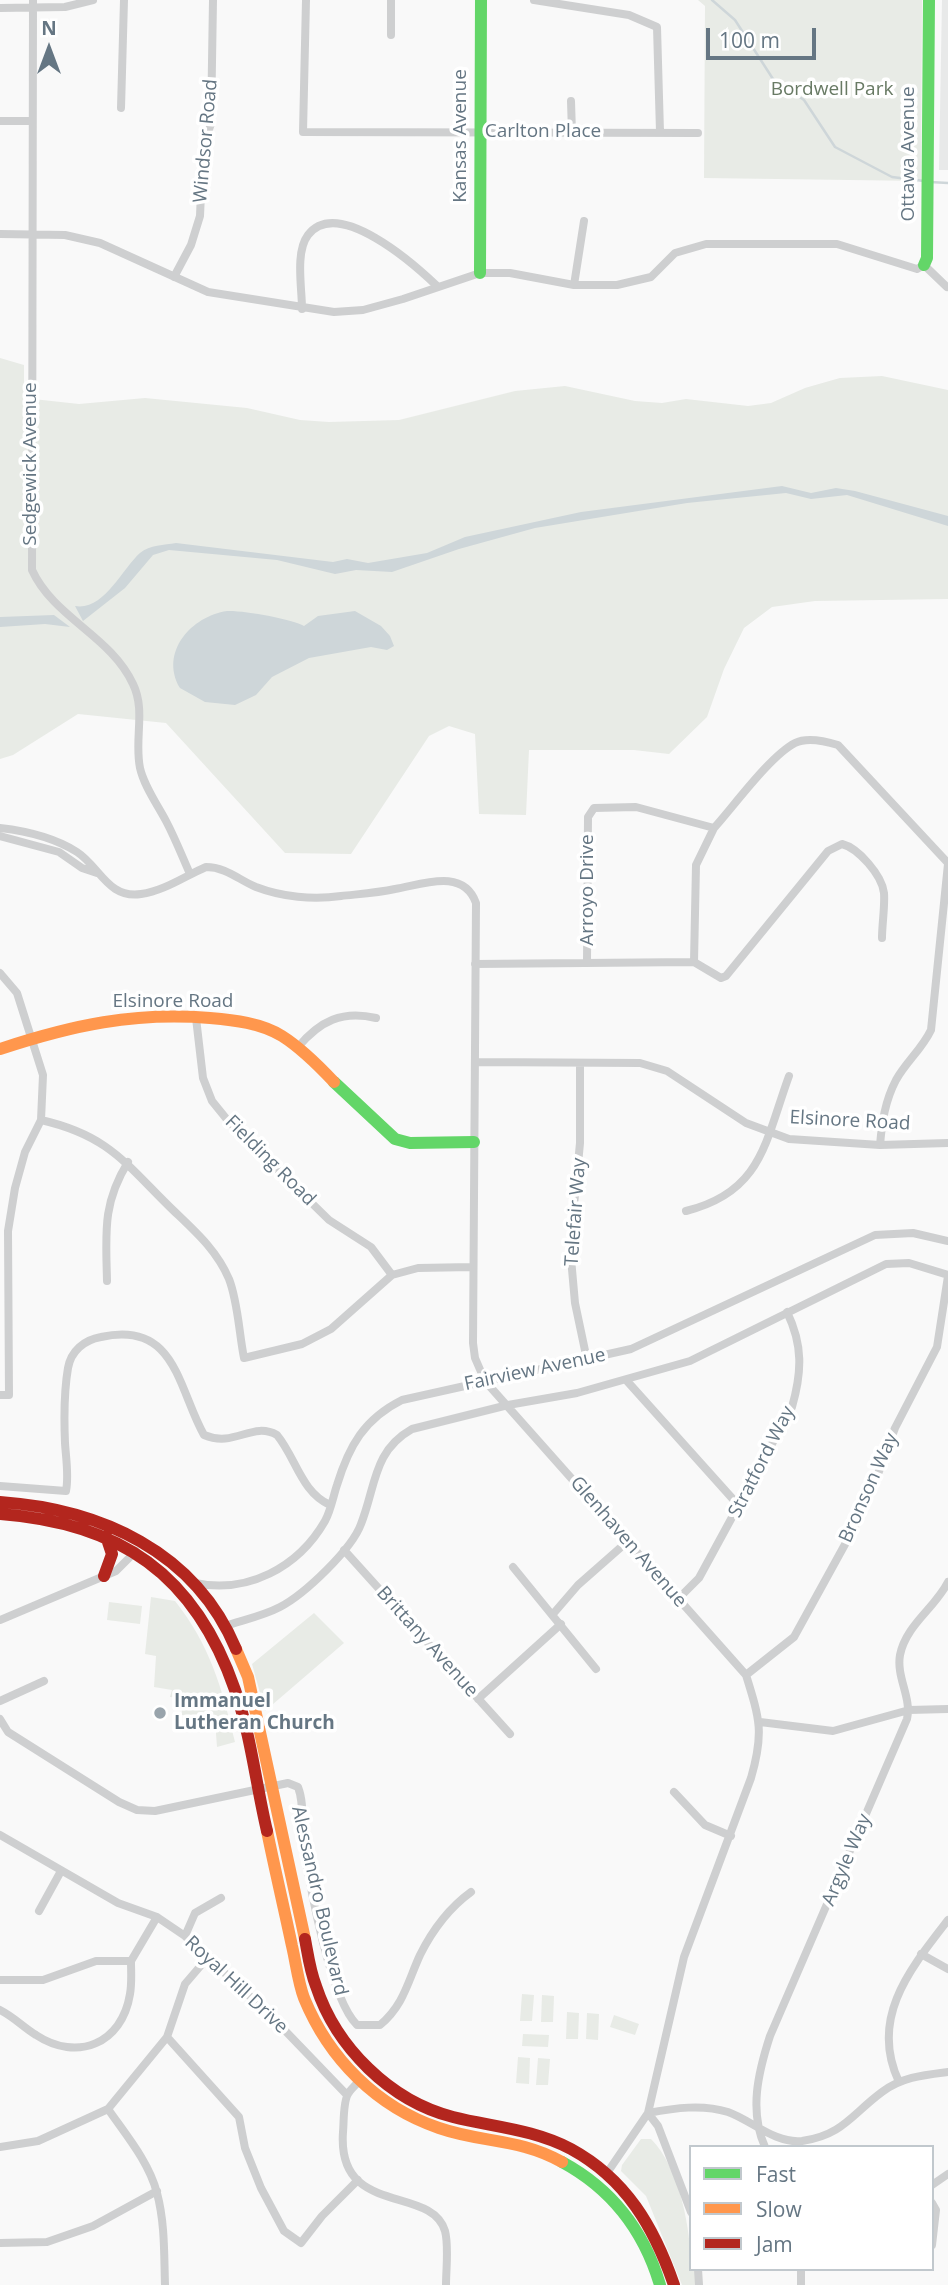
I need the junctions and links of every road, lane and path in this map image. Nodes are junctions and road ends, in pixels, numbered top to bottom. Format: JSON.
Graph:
{"nodes":[{"id":1,"x":93,"y":0,"type":"edge"},
{"id":2,"x":124,"y":0,"type":"edge"},
{"id":3,"x":213,"y":0,"type":"edge"},
{"id":4,"x":306,"y":0,"type":"edge"},
{"id":5,"x":391,"y":0,"type":"edge"},
{"id":6,"x":481,"y":0,"type":"edge"},
{"id":7,"x":534,"y":0,"type":"edge"},
{"id":8,"x":929,"y":0,"type":"edge"},
{"id":9,"x":33,"y":4,"type":"edge"},
{"id":10,"x":0,"y":8,"type":"edge"},
{"id":11,"x":391,"y":35,"type":"dead end"},
{"id":12,"x":571,"y":101,"type":"dead end"},
{"id":13,"x":121,"y":108,"type":"dead end"},
{"id":14,"x":0,"y":121,"type":"edge"},
{"id":15,"x":30,"y":121,"type":"junction"},
{"id":16,"x":480,"y":132,"type":"junction"},
{"id":17,"x":660,"y":132,"type":"junction"},
{"id":18,"x":572,"y":133,"type":"junction"},
{"id":19,"x":698,"y":133,"type":"dead end"},
{"id":20,"x":584,"y":221,"type":"dead end"},
{"id":21,"x":32,"y":233,"type":"junction"},
{"id":22,"x":0,"y":234,"type":"edge"},
{"id":23,"x":924,"y":265,"type":"junction"},
{"id":24,"x":480,"y":273,"type":"junction"},
{"id":25,"x":174,"y":277,"type":"junction"},
{"id":26,"x":574,"y":285,"type":"junction"},
{"id":27,"x":437,"y":286,"type":"junction"},
{"id":28,"x":947,"y":287,"type":"edge"},
{"id":29,"x":948,"y":298,"type":"edge"},
{"id":30,"x":302,"y":309,"type":"junction"},
{"id":31,"x":0,"y":828,"type":"edge"},
{"id":32,"x":714,"y":828,"type":"junction"},
{"id":33,"x":0,"y":836,"type":"edge"},
{"id":34,"x":948,"y":863,"type":"edge"},
{"id":35,"x":97,"y":873,"type":"junction"},
{"id":36,"x":190,"y":874,"type":"junction"},
{"id":37,"x":882,"y":938,"type":"dead end"},
{"id":38,"x":587,"y":962,"type":"junction"},
{"id":39,"x":694,"y":962,"type":"junction"},
{"id":40,"x":475,"y":964,"type":"junction"},
{"id":41,"x":0,"y":973,"type":"edge"},
{"id":42,"x":196,"y":1018,"type":"junction"},
{"id":43,"x":376,"y":1018,"type":"dead end"},
{"id":44,"x":33,"y":1038,"type":"junction"},
{"id":45,"x":299,"y":1047,"type":"junction"},
{"id":46,"x":0,"y":1049,"type":"edge"},
{"id":47,"x":475,"y":1062,"type":"junction"},
{"id":48,"x":580,"y":1063,"type":"junction"},
{"id":49,"x":789,"y":1076,"type":"dead end"},
{"id":50,"x":41,"y":1120,"type":"junction"},
{"id":51,"x":768,"y":1133,"type":"junction"},
{"id":52,"x":474,"y":1142,"type":"junction"},
{"id":53,"x":948,"y":1143,"type":"edge"},
{"id":54,"x":880,"y":1145,"type":"junction"},
{"id":55,"x":128,"y":1162,"type":"junction"},
{"id":56,"x":686,"y":1211,"type":"dead end"},
{"id":57,"x":948,"y":1241,"type":"edge"},
{"id":58,"x":472,"y":1267,"type":"junction"},
{"id":59,"x":392,"y":1275,"type":"junction"},
{"id":60,"x":948,"y":1275,"type":"edge"},
{"id":61,"x":107,"y":1281,"type":"dead end"},
{"id":62,"x":787,"y":1311,"type":"junction"},
{"id":63,"x":587,"y":1360,"type":"junction"},
{"id":64,"x":485,"y":1381,"type":"junction"},
{"id":65,"x":627,"y":1381,"type":"junction"},
{"id":66,"x":5,"y":1395,"type":"edge"},
{"id":67,"x":508,"y":1405,"type":"junction"},
{"id":68,"x":0,"y":1486,"type":"edge"},
{"id":69,"x":0,"y":1502,"type":"edge"},
{"id":70,"x":330,"y":1505,"type":"junction"},
{"id":71,"x":740,"y":1507,"type":"junction"},
{"id":72,"x":0,"y":1514,"type":"edge"},
{"id":73,"x":106,"y":1536,"type":"junction"},
{"id":74,"x":143,"y":1540,"type":"junction"},
{"id":75,"x":628,"y":1541,"type":"junction"},
{"id":76,"x":344,"y":1550,"type":"junction"},
{"id":77,"x":136,"y":1553,"type":"junction"},
{"id":78,"x":513,"y":1567,"type":"dead end"},
{"id":79,"x":104,"y":1576,"type":"junction"},
{"id":80,"x":948,"y":1582,"type":"edge"},
{"id":81,"x":195,"y":1583,"type":"junction"},
{"id":82,"x":181,"y":1590,"type":"junction"},
{"id":83,"x":678,"y":1599,"type":"junction"},
{"id":84,"x":553,"y":1614,"type":"junction"},
{"id":85,"x":0,"y":1620,"type":"edge"},
{"id":86,"x":561,"y":1624,"type":"junction"},
{"id":87,"x":225,"y":1626,"type":"junction"},
{"id":88,"x":596,"y":1669,"type":"dead end"},
{"id":89,"x":746,"y":1675,"type":"junction"},
{"id":90,"x":44,"y":1681,"type":"dead end"},
{"id":91,"x":478,"y":1699,"type":"junction"},
{"id":92,"x":0,"y":1701,"type":"edge"},
{"id":93,"x":948,"y":1709,"type":"edge"},
{"id":94,"x":909,"y":1710,"type":"junction"},
{"id":95,"x":0,"y":1719,"type":"edge"},
{"id":96,"x":760,"y":1722,"type":"junction"},
{"id":97,"x":510,"y":1734,"type":"dead end"},
{"id":98,"x":272,"y":1786,"type":"junction"},
{"id":99,"x":258,"y":1789,"type":"junction"},
{"id":100,"x":674,"y":1792,"type":"dead end"},
{"id":101,"x":0,"y":1835,"type":"edge"},
{"id":102,"x":731,"y":1836,"type":"junction"},
{"id":103,"x":61,"y":1871,"type":"junction"},
{"id":104,"x":471,"y":1892,"type":"dead end"},
{"id":105,"x":221,"y":1898,"type":"dead end"},
{"id":106,"x":39,"y":1911,"type":"dead end"},
{"id":107,"x":157,"y":1917,"type":"junction"},
{"id":108,"x":948,"y":1920,"type":"edge"},
{"id":109,"x":185,"y":1936,"type":"junction"},
{"id":110,"x":921,"y":1954,"type":"junction"},
{"id":111,"x":209,"y":1956,"type":"junction"},
{"id":112,"x":131,"y":1961,"type":"junction"},
{"id":113,"x":948,"y":1969,"type":"edge"},
{"id":114,"x":0,"y":1980,"type":"edge"},
{"id":115,"x":0,"y":2010,"type":"edge"},
{"id":116,"x":328,"y":2015,"type":"junction"},
{"id":117,"x":167,"y":2037,"type":"junction"},
{"id":118,"x":948,"y":2072,"type":"edge"},
{"id":119,"x":358,"y":2082,"type":"junction"},
{"id":120,"x":899,"y":2082,"type":"junction"},
{"id":121,"x":347,"y":2095,"type":"junction"},
{"id":122,"x":410,"y":2100,"type":"junction"},
{"id":123,"x":108,"y":2109,"type":"junction"},
{"id":124,"x":648,"y":2113,"type":"junction"},
{"id":125,"x":756,"y":2126,"type":"junction"},
{"id":126,"x":764,"y":2145,"type":"edge"},
{"id":127,"x":0,"y":2147,"type":"edge"},
{"id":128,"x":542,"y":2151,"type":"junction"},
{"id":129,"x":607,"y":2173,"type":"junction"},
{"id":130,"x":358,"y":2180,"type":"junction"},
{"id":131,"x":157,"y":2191,"type":"junction"},
{"id":132,"x":934,"y":2206,"type":"edge"},
{"id":133,"x":689,"y":2207,"type":"edge"},
{"id":134,"x":934,"y":2228,"type":"edge"},
{"id":135,"x":0,"y":2243,"type":"edge"},
{"id":136,"x":649,"y":2250,"type":"junction"},
{"id":137,"x":165,"y":2285,"type":"edge"},
{"id":138,"x":446,"y":2285,"type":"edge"},
{"id":139,"x":660,"y":2285,"type":"edge"},
{"id":140,"x":674,"y":2285,"type":"edge"}],
"edges":[{"from":1,"to":9,"type":"street"},
{"from":2,"to":13,"type":"street"},
{"from":3,"to":25,"type":"street","name":"Windsor Road"},
{"from":4,"to":16,"type":"street","name":"Carlton Place"},
{"from":5,"to":11,"type":"street"},
{"from":6,"to":16,"type":"main road","name":"Kansas Avenue"},
{"from":7,"to":17,"type":"street"},
{"from":8,"to":23,"type":"main road","name":"Ottawa Avenue"},
{"from":9,"to":10,"type":"street"},
{"from":9,"to":15,"type":"street","name":"Sedgewick Avenue"},
{"from":12,"to":18,"type":"street"},
{"from":14,"to":15,"type":"street"},
{"from":15,"to":21,"type":"street","name":"Sedgewick Avenue"},
{"from":16,"to":18,"type":"street","name":"Carlton Place"},
{"from":16,"to":24,"type":"main road","name":"Kansas Avenue"},
{"from":17,"to":18,"type":"street","name":"Carlton Place"},
{"from":17,"to":19,"type":"street","name":"Carlton Place"},
{"from":20,"to":26,"type":"street"},
{"from":21,"to":22,"type":"street"},
{"from":21,"to":25,"type":"street"},
{"from":21,"to":36,"type":"street","name":"Sedgewick Avenue"},
{"from":23,"to":26,"type":"street"},
{"from":23,"to":28,"type":"street"},
{"from":24,"to":26,"type":"street"},
{"from":24,"to":27,"type":"street"},
{"from":25,"to":30,"type":"street"},
{"from":27,"to":30,"type":"street"},
{"from":27,"to":30,"type":"street"},
{"from":28,"to":29,"type":"street"},
{"from":31,"to":35,"type":"street"},
{"from":32,"to":34,"type":"street"},
{"from":32,"to":38,"type":"street","name":"Arroyo Drive"},
{"from":32,"to":39,"type":"street"},
{"from":33,"to":35,"type":"street"},
{"from":34,"to":54,"type":"street"},
{"from":35,"to":36,"type":"street"},
{"from":36,"to":40,"type":"street"},
{"from":37,"to":39,"type":"street"},
{"from":38,"to":39,"type":"street"},
{"from":38,"to":40,"type":"street","name":"Arroyo Drive"},
{"from":40,"to":47,"type":"street","name":"Glenhaven Avenue"},
{"from":41,"to":44,"type":"street"},
{"from":42,"to":44,"type":"main road","name":"Elsinore Road"},
{"from":42,"to":45,"type":"main road","name":"Elsinore Road"},
{"from":42,"to":59,"type":"street","name":"Fielding Road"},
{"from":43,"to":45,"type":"street"},
{"from":44,"to":46,"type":"main road","name":"Elsinore Road"},
{"from":44,"to":50,"type":"street"},
{"from":45,"to":52,"type":"main road","name":"Elsinore Road"},
{"from":47,"to":48,"type":"street","name":"Elsinore Road"},
{"from":47,"to":52,"type":"street","name":"Glenhaven Avenue"},
{"from":48,"to":51,"type":"street","name":"Elsinore Road"},
{"from":48,"to":63,"type":"street","name":"Telefair Way"},
{"from":49,"to":51,"type":"street"},
{"from":50,"to":55,"type":"street"},
{"from":50,"to":66,"type":"street"},
{"from":51,"to":54,"type":"street","name":"Elsinore Road"},
{"from":51,"to":56,"type":"street"},
{"from":52,"to":58,"type":"street","name":"Glenhaven Avenue"},
{"from":53,"to":54,"type":"street","name":"Elsinore Road"},
{"from":55,"to":59,"type":"street"},
{"from":55,"to":61,"type":"street"},
{"from":57,"to":63,"type":"street","name":"Fairview Avenue"},
{"from":58,"to":59,"type":"street"},
{"from":58,"to":64,"type":"street","name":"Glenhaven Avenue"},
{"from":60,"to":62,"type":"street","name":"Fairview Avenue"},
{"from":60,"to":89,"type":"street","name":"Bronson Way"},
{"from":62,"to":65,"type":"street","name":"Fairview Avenue"},
{"from":62,"to":71,"type":"street","name":"Stratford Way"},
{"from":63,"to":64,"type":"street","name":"Fairview Avenue"},
{"from":64,"to":67,"type":"street","name":"Glenhaven Avenue"},
{"from":64,"to":70,"type":"street","name":"Fairview Avenue"},
{"from":65,"to":67,"type":"street","name":"Fairview Avenue"},
{"from":65,"to":71,"type":"street"},
{"from":67,"to":75,"type":"street","name":"Glenhaven Avenue"},
{"from":67,"to":76,"type":"street","name":"Fairview Avenue"},
{"from":68,"to":70,"type":"street"},
{"from":69,"to":74,"type":"main road","name":"Alessandro Boulevard"},
{"from":70,"to":81,"type":"street","name":"Fairview Avenue"},
{"from":71,"to":83,"type":"street","name":"Stratford Way"},
{"from":72,"to":73,"type":"main road","name":"Alessandro Boulevard"},
{"from":73,"to":77,"type":"main road","name":"Alessandro Boulevard"},
{"from":73,"to":79,"type":"main road"},
{"from":74,"to":77,"type":"street"},
{"from":74,"to":81,"type":"main road","name":"Alessandro Boulevard"},
{"from":75,"to":83,"type":"street","name":"Glenhaven Avenue"},
{"from":75,"to":84,"type":"street"},
{"from":76,"to":87,"type":"street","name":"Fairview Avenue"},
{"from":76,"to":91,"type":"street","name":"Brittany Avenue"},
{"from":77,"to":79,"type":"street"},
{"from":77,"to":82,"type":"main road","name":"Alessandro Boulevard"},
{"from":78,"to":84,"type":"street"},
{"from":79,"to":85,"type":"street"},
{"from":80,"to":94,"type":"street"},
{"from":81,"to":87,"type":"main road","name":"Alessandro Boulevard"},
{"from":82,"to":87,"type":"main road"},
{"from":82,"to":99,"type":"main road","name":"Alessandro Boulevard"},
{"from":83,"to":89,"type":"street","name":"Glenhaven Avenue"},
{"from":84,"to":86,"type":"street"},
{"from":86,"to":88,"type":"street"},
{"from":86,"to":91,"type":"street"},
{"from":87,"to":98,"type":"main road","name":"Alessandro Boulevard"},
{"from":89,"to":96,"type":"street","name":"Glenhaven Avenue"},
{"from":90,"to":92,"type":"street"},
{"from":91,"to":97,"type":"street","name":"Brittany Avenue"},
{"from":93,"to":94,"type":"street"},
{"from":94,"to":96,"type":"street"},
{"from":94,"to":125,"type":"street","name":"Argyle Way"},
{"from":95,"to":99,"type":"street"},
{"from":96,"to":102,"type":"street","name":"Glenhaven Avenue"},
{"from":98,"to":99,"type":"street"},
{"from":98,"to":104,"type":"street"},
{"from":98,"to":116,"type":"main road","name":"Alessandro Boulevard"},
{"from":99,"to":119,"type":"main road","name":"Alessandro Boulevard"},
{"from":100,"to":102,"type":"street"},
{"from":101,"to":103,"type":"street","name":"Royal Hill Drive"},
{"from":102,"to":124,"type":"street","name":"Glenhaven Avenue"},
{"from":103,"to":106,"type":"street"},
{"from":103,"to":107,"type":"street","name":"Royal Hill Drive"},
{"from":105,"to":109,"type":"street"},
{"from":107,"to":109,"type":"street","name":"Royal Hill Drive"},
{"from":107,"to":112,"type":"street"},
{"from":108,"to":110,"type":"street"},
{"from":109,"to":111,"type":"street","name":"Royal Hill Drive"},
{"from":110,"to":113,"type":"street"},
{"from":110,"to":120,"type":"street"},
{"from":111,"to":117,"type":"street"},
{"from":111,"to":121,"type":"street","name":"Royal Hill Drive"},
{"from":112,"to":114,"type":"street"},
{"from":112,"to":115,"type":"street"},
{"from":116,"to":119,"type":"main road"},
{"from":116,"to":122,"type":"main road","name":"Alessandro Boulevard"},
{"from":117,"to":123,"type":"street"},
{"from":117,"to":130,"type":"street"},
{"from":118,"to":120,"type":"street"},
{"from":119,"to":121,"type":"street"},
{"from":119,"to":122,"type":"main road"},
{"from":119,"to":128,"type":"main road","name":"Alessandro Boulevard"},
{"from":120,"to":125,"type":"street"},
{"from":121,"to":130,"type":"street"},
{"from":122,"to":129,"type":"main road","name":"Alessandro Boulevard"},
{"from":123,"to":127,"type":"street"},
{"from":123,"to":131,"type":"street"},
{"from":124,"to":125,"type":"street"},
{"from":124,"to":129,"type":"street"},
{"from":124,"to":133,"type":"street"},
{"from":125,"to":126,"type":"street","name":"Argyle Way"},
{"from":128,"to":129,"type":"main road"},
{"from":128,"to":136,"type":"main road","name":"Alessandro Boulevard"},
{"from":129,"to":136,"type":"main road"},
{"from":129,"to":140,"type":"main road","name":"Alessandro Boulevard"},
{"from":130,"to":138,"type":"street"},
{"from":131,"to":135,"type":"street"},
{"from":131,"to":137,"type":"street"},
{"from":132,"to":134,"type":"street"},
{"from":136,"to":139,"type":"main road","name":"Alessandro Boulevard"}]}
